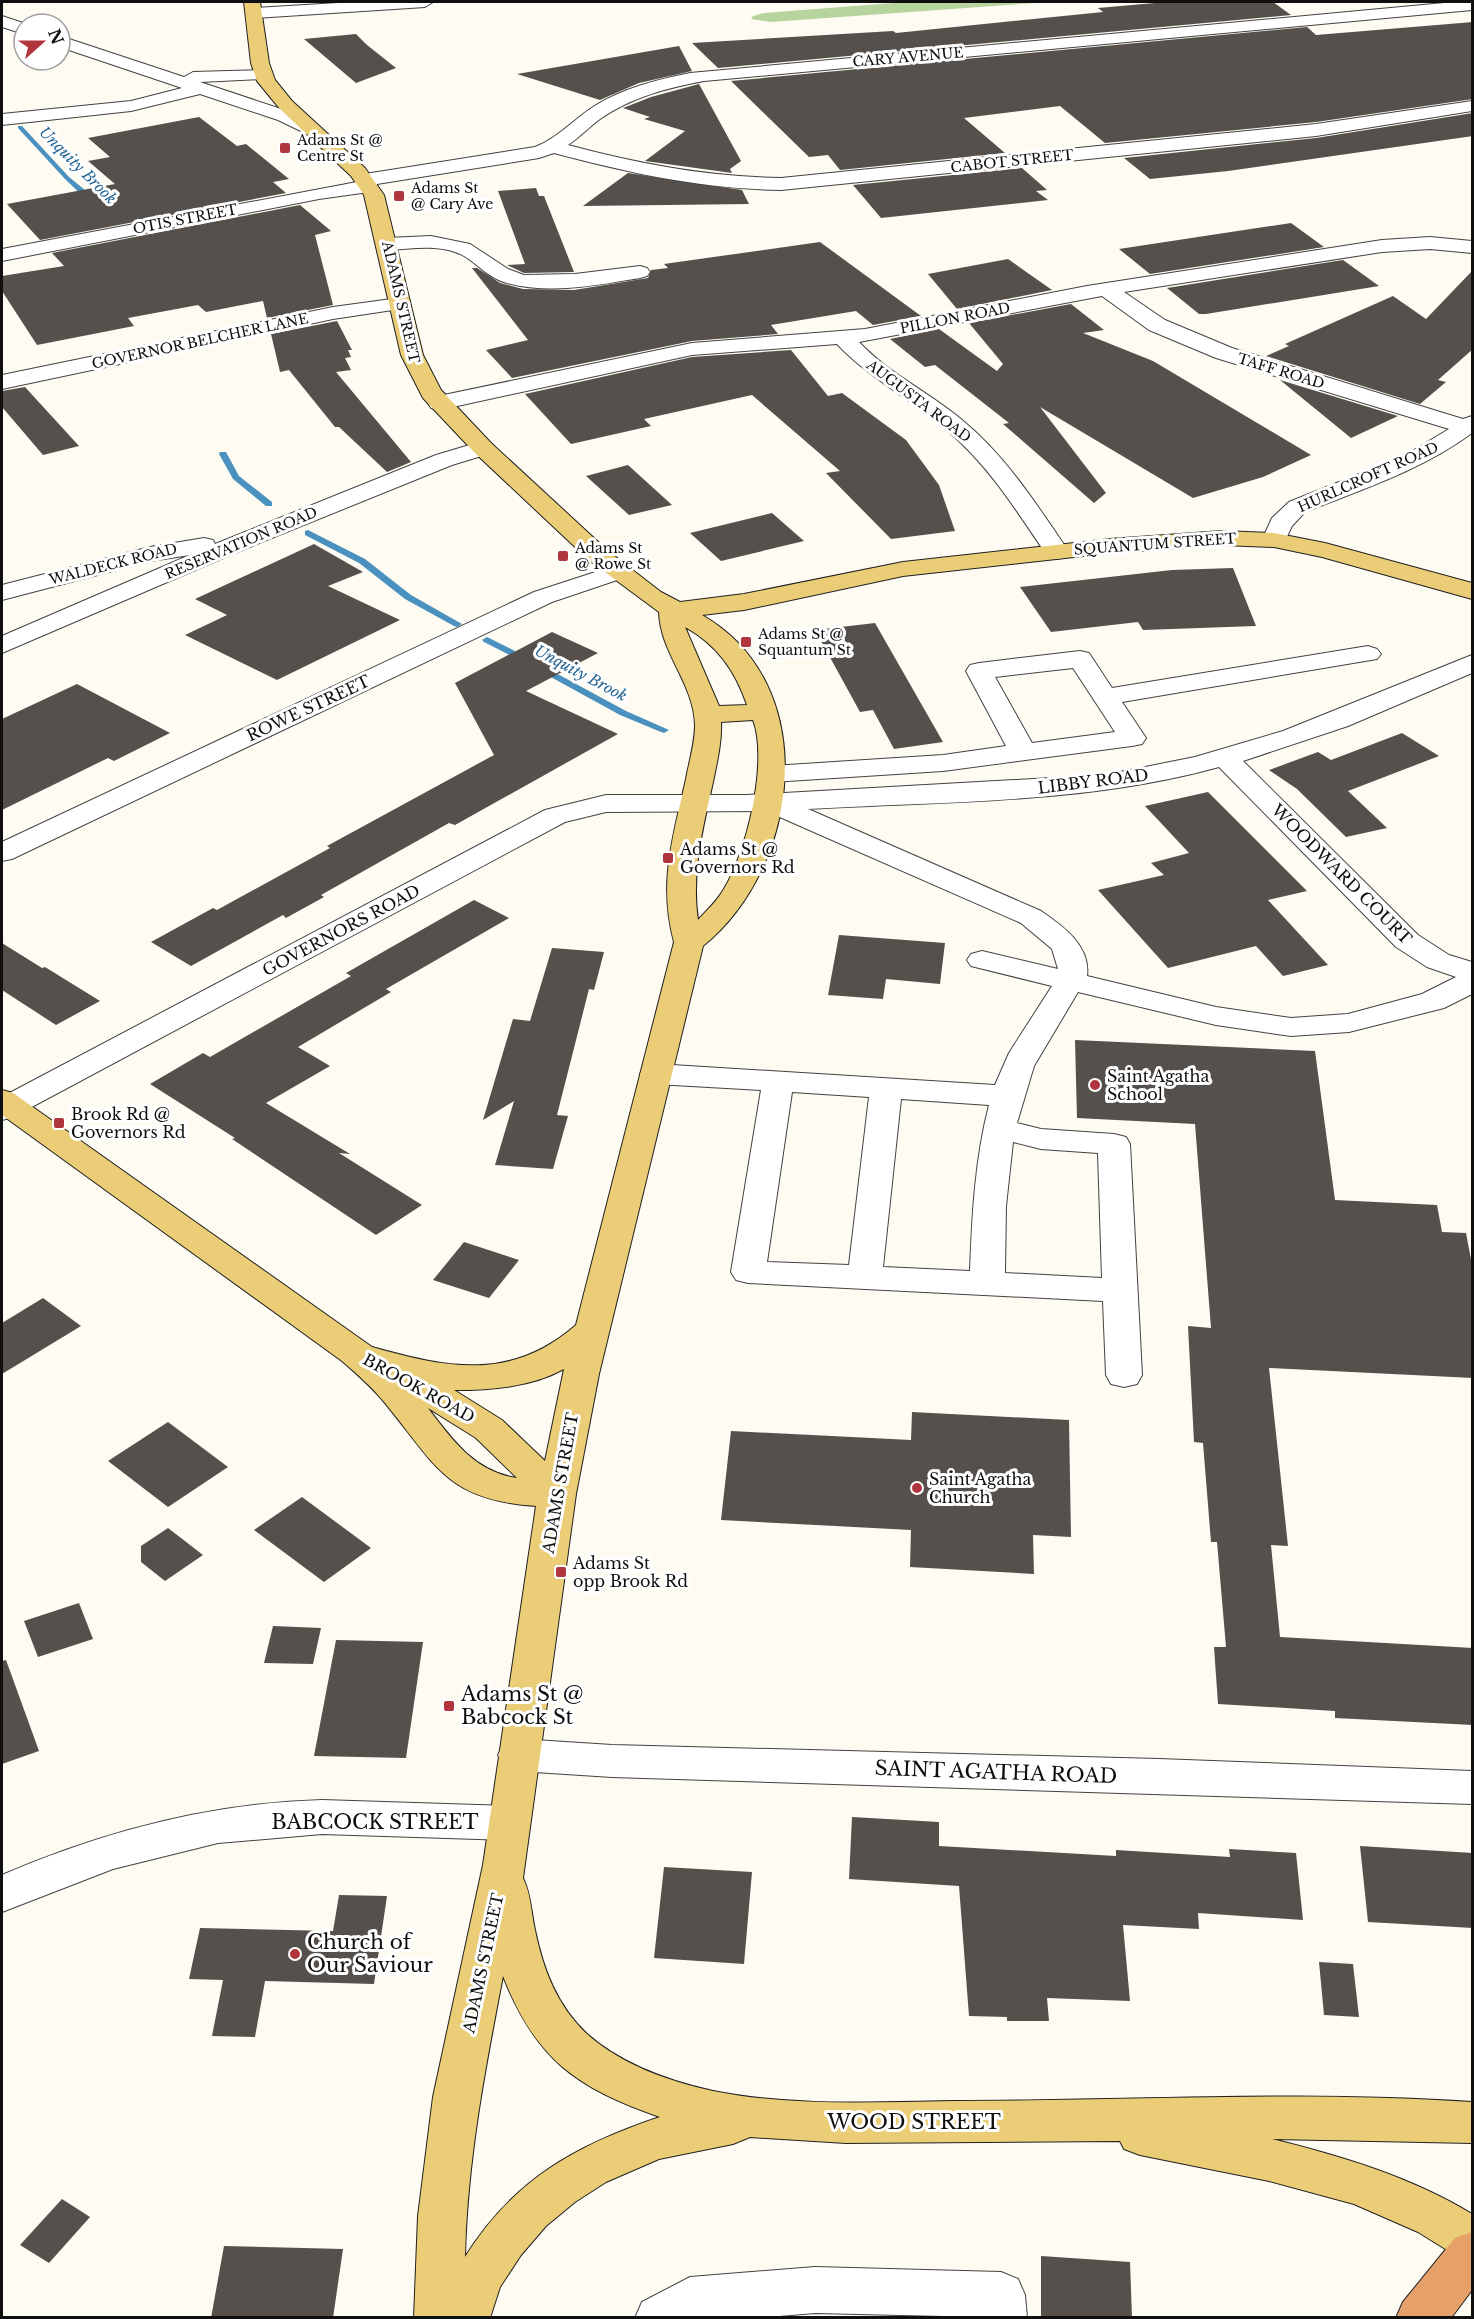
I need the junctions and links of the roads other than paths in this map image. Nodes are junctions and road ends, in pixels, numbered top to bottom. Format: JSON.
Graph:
{"nodes":[{"id":1,"x":424,"y":2,"type":"edge"},
{"id":2,"x":1473,"y":5,"type":"edge"},
{"id":3,"x":254,"y":7,"type":"edge"},
{"id":4,"x":72,"y":45,"type":"edge"},
{"id":5,"x":157,"y":72,"type":"junction"},
{"id":6,"x":263,"y":74,"type":"junction"},
{"id":7,"x":202,"y":88,"type":"junction"},
{"id":8,"x":1473,"y":106,"type":"edge"},
{"id":9,"x":2,"y":120,"type":"edge"},
{"id":10,"x":311,"y":130,"type":"junction"},
{"id":11,"x":553,"y":147,"type":"junction"},
{"id":12,"x":367,"y":183,"type":"junction"},
{"id":13,"x":387,"y":244,"type":"junction"},
{"id":14,"x":1473,"y":247,"type":"edge"},
{"id":15,"x":2,"y":255,"type":"edge"},
{"id":16,"x":640,"y":272,"type":"dead end"},
{"id":17,"x":1106,"y":289,"type":"junction"},
{"id":18,"x":399,"y":304,"type":"junction"},
{"id":19,"x":844,"y":338,"type":"junction"},
{"id":20,"x":2,"y":382,"type":"edge"},
{"id":21,"x":439,"y":403,"type":"junction"},
{"id":22,"x":1470,"y":425,"type":"edge"},
{"id":23,"x":483,"y":448,"type":"junction"},
{"id":24,"x":1274,"y":540,"type":"junction"},
{"id":25,"x":226,"y":548,"type":"junction"},
{"id":26,"x":1057,"y":552,"type":"junction"},
{"id":27,"x":617,"y":572,"type":"junction"},
{"id":28,"x":1473,"y":591,"type":"edge"},
{"id":29,"x":2,"y":592,"type":"edge"},
{"id":30,"x":662,"y":604,"type":"junction"},
{"id":31,"x":2,"y":645,"type":"edge"},
{"id":32,"x":1368,"y":654,"type":"dead end"},
{"id":33,"x":1473,"y":663,"type":"edge"},
{"id":34,"x":1104,"y":697,"type":"junction"},
{"id":35,"x":764,"y":712,"type":"junction"},
{"id":36,"x":708,"y":714,"type":"junction"},
{"id":37,"x":1023,"y":752,"type":"junction"},
{"id":38,"x":1224,"y":757,"type":"junction"},
{"id":39,"x":770,"y":788,"type":"junction"},
{"id":40,"x":694,"y":804,"type":"junction"},
{"id":41,"x":2,"y":853,"type":"edge"},
{"id":42,"x":689,"y":942,"type":"junction"},
{"id":43,"x":982,"y":960,"type":"dead end"},
{"id":44,"x":1473,"y":972,"type":"edge"},
{"id":45,"x":1071,"y":979,"type":"junction"},
{"id":46,"x":1473,"y":979,"type":"edge"},
{"id":47,"x":656,"y":1074,"type":"junction"},
{"id":48,"x":778,"y":1081,"type":"junction"},
{"id":49,"x":886,"y":1087,"type":"junction"},
{"id":50,"x":1008,"y":1096,"type":"junction"},
{"id":51,"x":4,"y":1105,"type":"edge"},
{"id":52,"x":998,"y":1128,"type":"junction"},
{"id":53,"x":865,"y":1278,"type":"junction"},
{"id":54,"x":987,"y":1284,"type":"junction"},
{"id":55,"x":1120,"y":1290,"type":"junction"},
{"id":56,"x":591,"y":1330,"type":"junction"},
{"id":57,"x":355,"y":1352,"type":"junction"},
{"id":58,"x":1124,"y":1375,"type":"dead end"},
{"id":59,"x":557,"y":1494,"type":"junction"},
{"id":60,"x":519,"y":1755,"type":"junction"},
{"id":61,"x":1473,"y":1788,"type":"edge"},
{"id":62,"x":506,"y":1844,"type":"junction"},
{"id":63,"x":10,"y":1888,"type":"edge"},
{"id":64,"x":785,"y":2122,"type":"junction"},
{"id":65,"x":1079,"y":2122,"type":"junction"},
{"id":66,"x":1473,"y":2122,"type":"edge"},
{"id":67,"x":1473,"y":2239,"type":"edge"},
{"id":68,"x":1473,"y":2254,"type":"edge"},
{"id":69,"x":439,"y":2318,"type":"edge"},
{"id":70,"x":465,"y":2318,"type":"edge"},
{"id":71,"x":659,"y":2318,"type":"edge"},
{"id":72,"x":1002,"y":2318,"type":"edge"},
{"id":73,"x":1420,"y":2318,"type":"edge"}],
"edges":[{"from":1,"to":3,"type":"street"},
{"from":2,"to":11,"type":"street","name":"CARY AVENUE"},
{"from":3,"to":6,"type":"main road","name":"ADAMS STREET"},
{"from":4,"to":5,"type":"street"},
{"from":5,"to":6,"type":"street"},
{"from":5,"to":7,"type":"street"},
{"from":6,"to":10,"type":"main road","name":"ADAMS STREET"},
{"from":7,"to":9,"type":"street"},
{"from":7,"to":10,"type":"street"},
{"from":8,"to":11,"type":"street","name":"CABOT STREET"},
{"from":10,"to":12,"type":"main road","name":"ADAMS STREET"},
{"from":11,"to":12,"type":"street","name":"CARY AVENUE"},
{"from":12,"to":13,"type":"main road","name":"ADAMS STREET"},
{"from":12,"to":15,"type":"street","name":"OTIS STREET"},
{"from":13,"to":16,"type":"street"},
{"from":13,"to":18,"type":"main road","name":"ADAMS STREET"},
{"from":14,"to":17,"type":"street","name":"PILLON ROAD"},
{"from":17,"to":19,"type":"street","name":"PILLON ROAD"},
{"from":17,"to":22,"type":"street","name":"TAFF ROAD"},
{"from":18,"to":20,"type":"street","name":"GOVERNOR BELCHER LANE"},
{"from":18,"to":21,"type":"main road","name":"ADAMS STREET"},
{"from":19,"to":21,"type":"street","name":"PILLON ROAD"},
{"from":19,"to":26,"type":"street","name":"AUGUSTA ROAD"},
{"from":21,"to":23,"type":"main road","name":"ADAMS STREET"},
{"from":22,"to":24,"type":"street","name":"HURLCROFT ROAD"},
{"from":23,"to":25,"type":"street","name":"RESERVATION ROAD"},
{"from":23,"to":27,"type":"main road","name":"ADAMS STREET"},
{"from":24,"to":26,"type":"main road","name":"SQUANTUM STREET"},
{"from":24,"to":28,"type":"main road","name":"SQUANTUM STREET"},
{"from":25,"to":29,"type":"street","name":"WALDECK ROAD"},
{"from":25,"to":31,"type":"street","name":"RESERVATION ROAD"},
{"from":26,"to":30,"type":"main road","name":"SQUANTUM STREET"},
{"from":27,"to":30,"type":"main road","name":"ADAMS STREET"},
{"from":27,"to":41,"type":"street","name":"ROWE STREET"},
{"from":30,"to":35,"type":"main road","name":"ADAMS STREET"},
{"from":30,"to":36,"type":"main road"},
{"from":32,"to":34,"type":"street"},
{"from":33,"to":38,"type":"street","name":"LIBBY ROAD"},
{"from":34,"to":37,"type":"street"},
{"from":34,"to":37,"type":"street"},
{"from":35,"to":36,"type":"main road"},
{"from":35,"to":39,"type":"main road","name":"ADAMS STREET"},
{"from":36,"to":40,"type":"main road"},
{"from":37,"to":39,"type":"street"},
{"from":38,"to":39,"type":"street","name":"LIBBY ROAD"},
{"from":38,"to":44,"type":"street","name":"WOODWARD COURT"},
{"from":39,"to":40,"type":"street","name":"LIBBY ROAD"},
{"from":39,"to":42,"type":"main road","name":"ADAMS STREET"},
{"from":39,"to":45,"type":"street"},
{"from":40,"to":42,"type":"main road"},
{"from":40,"to":51,"type":"street","name":"GOVERNORS ROAD"},
{"from":42,"to":47,"type":"main road","name":"ADAMS STREET"},
{"from":43,"to":45,"type":"street"},
{"from":45,"to":46,"type":"street"},
{"from":45,"to":50,"type":"street"},
{"from":47,"to":48,"type":"street"},
{"from":47,"to":56,"type":"main road","name":"ADAMS STREET"},
{"from":48,"to":49,"type":"street"},
{"from":48,"to":53,"type":"street"},
{"from":49,"to":50,"type":"street"},
{"from":49,"to":53,"type":"street"},
{"from":50,"to":52,"type":"street"},
{"from":51,"to":57,"type":"main road","name":"BROOK ROAD"},
{"from":52,"to":54,"type":"street"},
{"from":52,"to":55,"type":"street"},
{"from":53,"to":54,"type":"street"},
{"from":54,"to":55,"type":"street"},
{"from":55,"to":58,"type":"street"},
{"from":56,"to":57,"type":"main road"},
{"from":56,"to":59,"type":"main road","name":"ADAMS STREET"},
{"from":57,"to":59,"type":"main road","name":"BROOK ROAD"},
{"from":57,"to":59,"type":"main road","name":"BROOK ROAD"},
{"from":59,"to":60,"type":"main road","name":"ADAMS STREET"},
{"from":60,"to":61,"type":"street","name":"SAINT AGATHA ROAD"},
{"from":60,"to":62,"type":"main road","name":"ADAMS STREET"},
{"from":62,"to":63,"type":"street","name":"BABCOCK STREET"},
{"from":62,"to":64,"type":"main road","name":"WOOD STREET"},
{"from":62,"to":69,"type":"main road","name":"ADAMS STREET"},
{"from":64,"to":65,"type":"main road","name":"WOOD STREET"},
{"from":64,"to":70,"type":"main road"},
{"from":65,"to":66,"type":"main road","name":"WOOD STREET"},
{"from":65,"to":67,"type":"main road"},
{"from":68,"to":73,"type":"highway"},
{"from":71,"to":72,"type":"street"}]}
